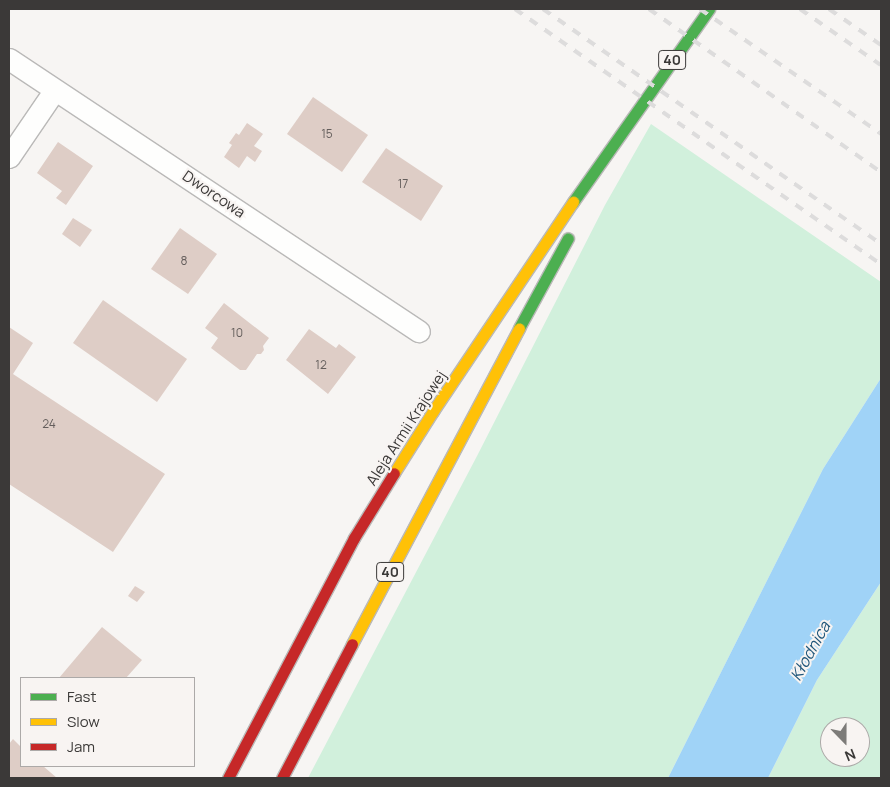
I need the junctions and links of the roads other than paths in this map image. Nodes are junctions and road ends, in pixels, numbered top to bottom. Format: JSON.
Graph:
{"nodes":[{"id":1,"x":709,"y":9,"type":"edge"},
{"id":2,"x":9,"y":59,"type":"edge"},
{"id":3,"x":54,"y":91,"type":"junction"},
{"id":4,"x":636,"y":111,"type":"junction"},
{"id":5,"x":9,"y":157,"type":"edge"},
{"id":6,"x":591,"y":197,"type":"dead end"},
{"id":7,"x":572,"y":231,"type":"dead end"},
{"id":8,"x":419,"y":331,"type":"dead end"},
{"id":9,"x":228,"y":778,"type":"edge"},
{"id":10,"x":282,"y":778,"type":"edge"}],
"edges":[{"from":1,"to":4,"type":"main road","name":"Aleja Armii Krajowej","number":"40"},
{"from":2,"to":3,"type":"street","name":"Dworcowa"},
{"from":3,"to":5,"type":"street"},
{"from":3,"to":8,"type":"street","name":"Dworcowa"},
{"from":4,"to":6,"type":"main road","name":"Aleja Armii Krajowej","number":"40"},
{"from":4,"to":9,"type":"main road","name":"Aleja Armii Krajowej","number":"40"},
{"from":7,"to":10,"type":"main road","number":"40"}]}
